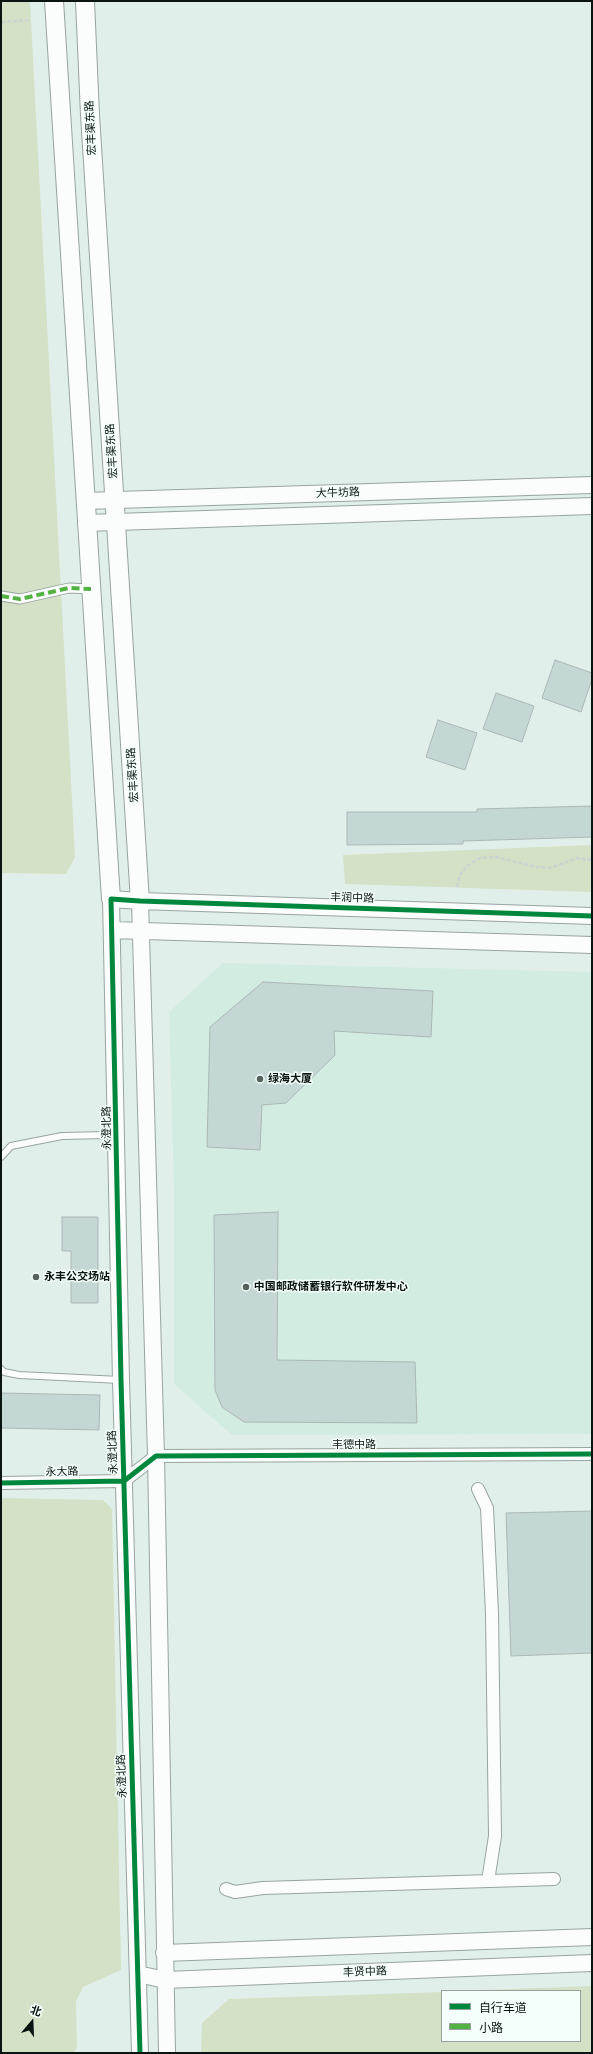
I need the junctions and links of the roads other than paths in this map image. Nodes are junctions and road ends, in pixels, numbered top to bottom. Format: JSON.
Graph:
{"nodes":[{"id":1,"x":54,"y":1,"type":"edge"},
{"id":2,"x":85,"y":1,"type":"edge"},
{"id":3,"x":592,"y":485,"type":"edge"},
{"id":4,"x":115,"y":499,"type":"junction"},
{"id":5,"x":85,"y":501,"type":"junction"},
{"id":6,"x":592,"y":506,"type":"edge"},
{"id":7,"x":115,"y":521,"type":"junction"},
{"id":8,"x":86,"y":523,"type":"junction"},
{"id":9,"x":91,"y":589,"type":"junction"},
{"id":10,"x":1,"y":596,"type":"edge"},
{"id":11,"x":111,"y":899,"type":"junction"},
{"id":12,"x":140,"y":902,"type":"junction"},
{"id":13,"x":592,"y":916,"type":"edge"},
{"id":14,"x":112,"y":930,"type":"junction"},
{"id":15,"x":142,"y":930,"type":"junction"},
{"id":16,"x":592,"y":945,"type":"edge"},
{"id":17,"x":117,"y":1137,"type":"junction"},
{"id":18,"x":1,"y":1157,"type":"edge"},
{"id":19,"x":1,"y":1369,"type":"edge"},
{"id":20,"x":121,"y":1380,"type":"junction"},
{"id":21,"x":592,"y":1454,"type":"edge"},
{"id":22,"x":156,"y":1456,"type":"junction"},
{"id":23,"x":124,"y":1480,"type":"junction"},
{"id":24,"x":1,"y":1483,"type":"edge"},
{"id":25,"x":478,"y":1489,"type":"dead end"},
{"id":26,"x":554,"y":1879,"type":"dead end"},
{"id":27,"x":488,"y":1881,"type":"junction"},
{"id":28,"x":226,"y":1889,"type":"dead end"},
{"id":29,"x":592,"y":1937,"type":"edge"},
{"id":30,"x":164,"y":1953,"type":"junction"},
{"id":31,"x":592,"y":1963,"type":"edge"},
{"id":32,"x":138,"y":1974,"type":"junction"},
{"id":33,"x":165,"y":1980,"type":"junction"},
{"id":34,"x":140,"y":2053,"type":"edge"},
{"id":35,"x":167,"y":2053,"type":"edge"}],
"edges":[{"from":1,"to":5,"type":"main road"},
{"from":2,"to":4,"type":"main road","name":"宏丰渠东路"},
{"from":3,"to":4,"type":"street","name":"大牛坊路"},
{"from":4,"to":5,"type":"street","name":"大牛坊路"},
{"from":4,"to":7,"type":"main road","name":"宏丰渠东路"},
{"from":5,"to":8,"type":"main road"},
{"from":6,"to":7,"type":"street","name":"大牛坊路"},
{"from":7,"to":8,"type":"street","name":"大牛坊路"},
{"from":7,"to":12,"type":"main road","name":"宏丰渠东路"},
{"from":8,"to":9,"type":"main road"},
{"from":9,"to":10,"type":"street"},
{"from":9,"to":11,"type":"main road"},
{"from":11,"to":12,"type":"street","name":"丰润中路"},
{"from":11,"to":14,"type":"street","name":"永澄北路"},
{"from":12,"to":13,"type":"street","name":"丰润中路"},
{"from":12,"to":15,"type":"street"},
{"from":14,"to":15,"type":"street"},
{"from":14,"to":17,"type":"street","name":"永澄北路"},
{"from":15,"to":16,"type":"street"},
{"from":15,"to":22,"type":"street"},
{"from":17,"to":18,"type":"lane"},
{"from":17,"to":20,"type":"street","name":"永澄北路"},
{"from":19,"to":20,"type":"lane"},
{"from":20,"to":23,"type":"street","name":"永澄北路"},
{"from":21,"to":22,"type":"street","name":"丰德中路"},
{"from":22,"to":23,"type":"street"},
{"from":22,"to":30,"type":"street"},
{"from":23,"to":24,"type":"street","name":"永大路"},
{"from":23,"to":32,"type":"street","name":"永澄北路"},
{"from":25,"to":27,"type":"street"},
{"from":26,"to":27,"type":"street"},
{"from":27,"to":28,"type":"street"},
{"from":29,"to":30,"type":"street"},
{"from":30,"to":32,"type":"street"},
{"from":30,"to":33,"type":"street"},
{"from":31,"to":33,"type":"street","name":"丰贤中路"},
{"from":32,"to":33,"type":"street","name":"丰贤中路"},
{"from":32,"to":34,"type":"street","name":"永澄北路"},
{"from":33,"to":35,"type":"street"}]}
